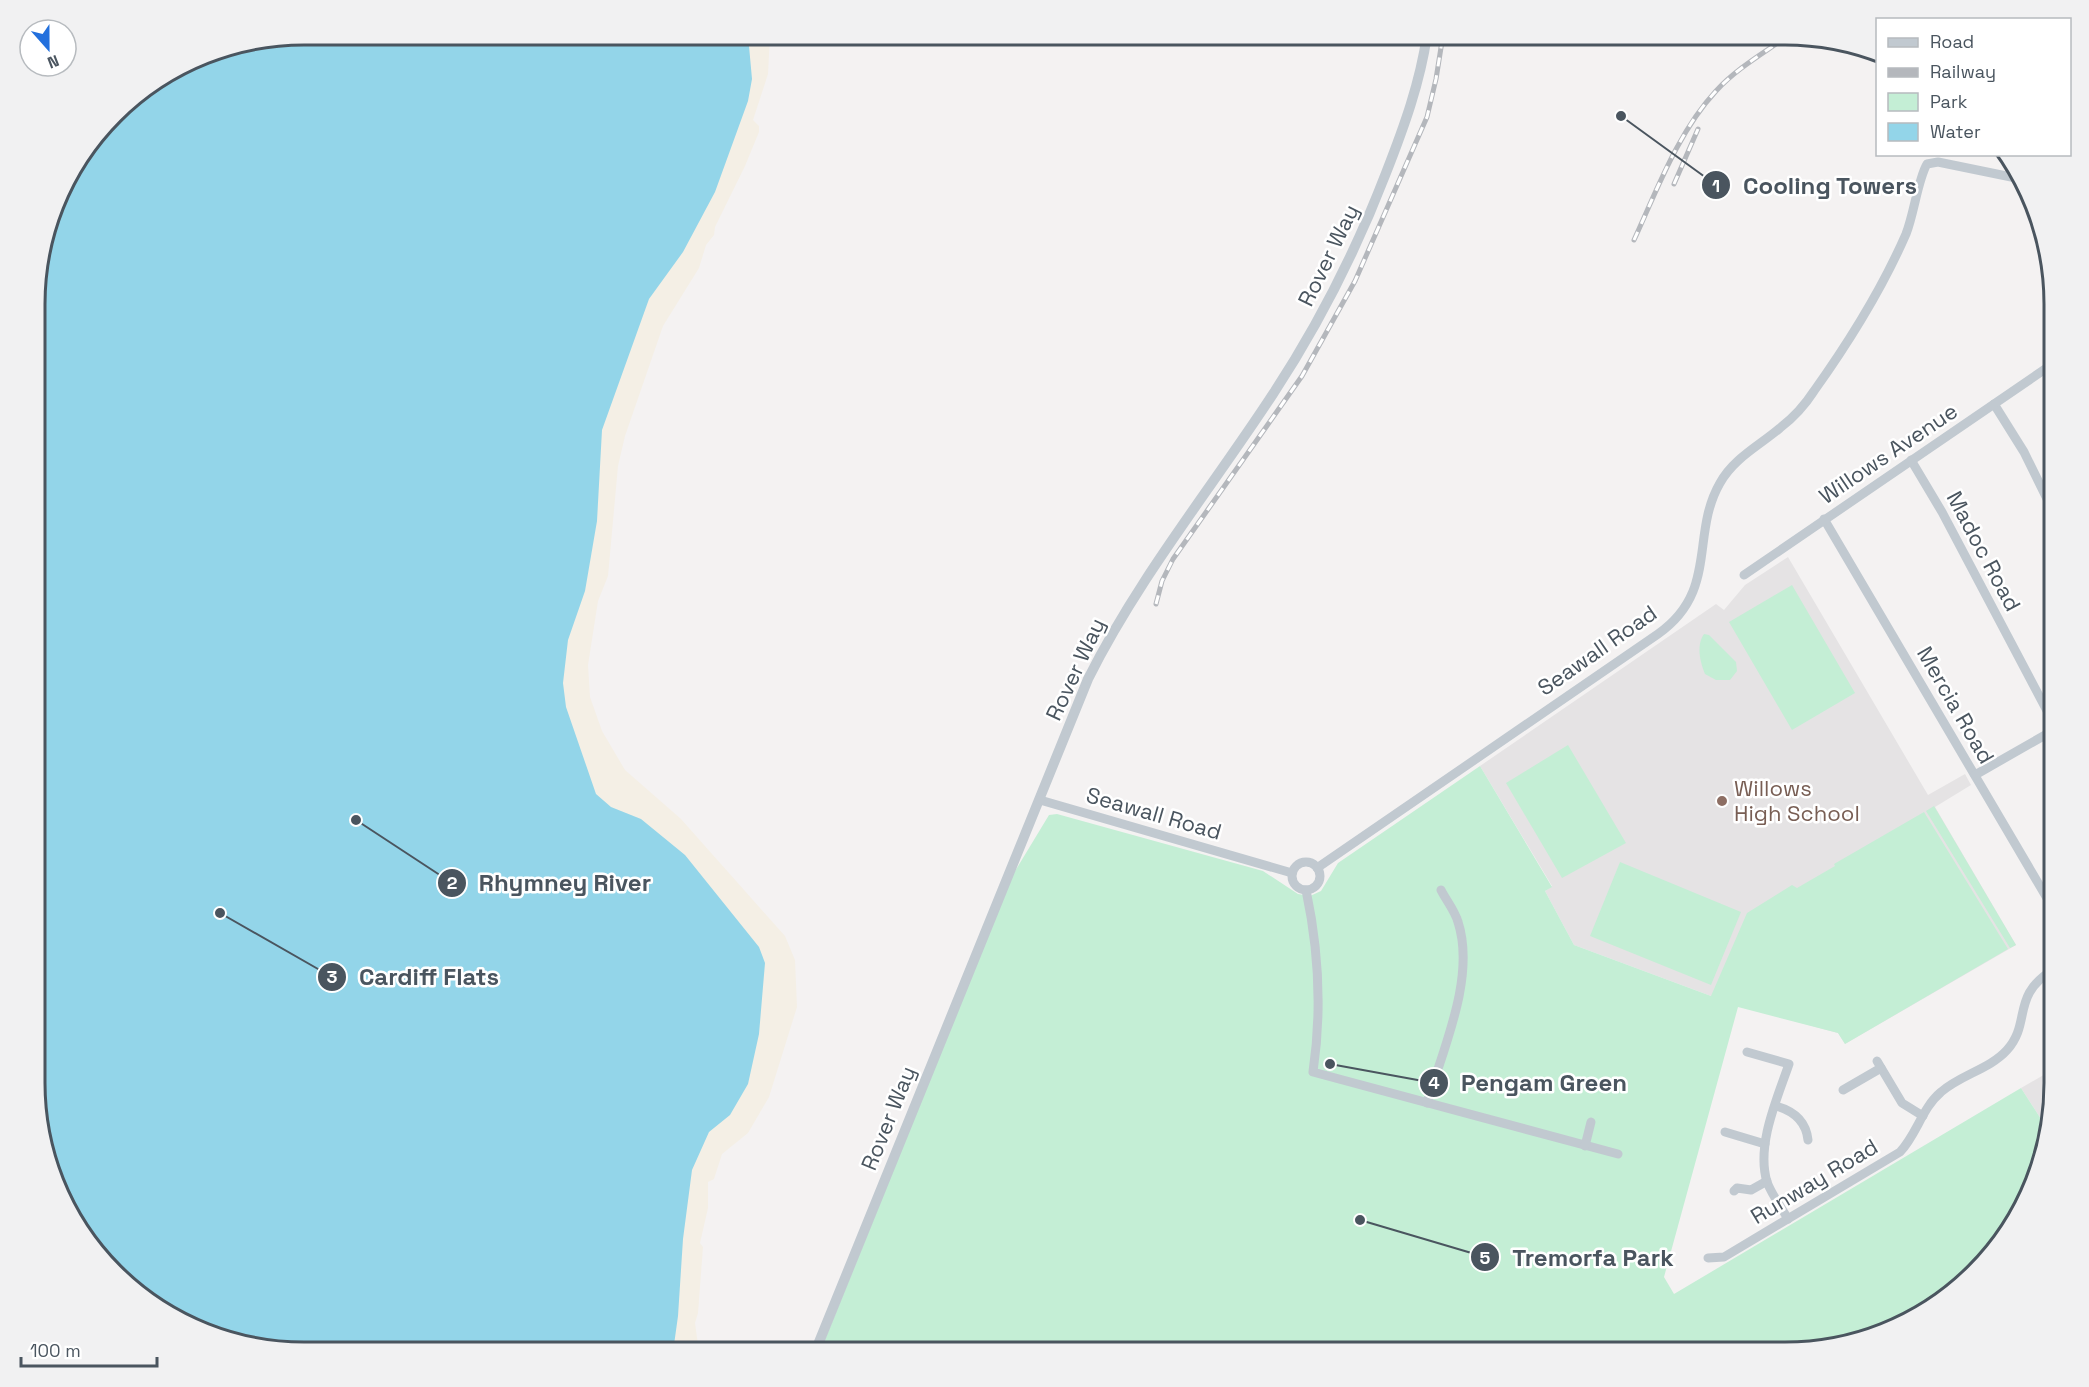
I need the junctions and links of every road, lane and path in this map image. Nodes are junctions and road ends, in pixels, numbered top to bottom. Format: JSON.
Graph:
{"nodes":[{"id":1,"x":1425,"y":45,"type":"edge"},
{"id":2,"x":2010,"y":177,"type":"edge"},
{"id":3,"x":2044,"y":370,"type":"edge"},
{"id":4,"x":1994,"y":404,"type":"junction"},
{"id":5,"x":1911,"y":460,"type":"junction"},
{"id":6,"x":2044,"y":493,"type":"edge"},
{"id":7,"x":1824,"y":519,"type":"junction"},
{"id":8,"x":1744,"y":575,"type":"dead end"},
{"id":9,"x":2044,"y":705,"type":"edge"},
{"id":10,"x":2044,"y":736,"type":"edge"},
{"id":11,"x":1975,"y":775,"type":"junction"},
{"id":12,"x":1040,"y":800,"type":"junction"},
{"id":13,"x":1317,"y":868,"type":"junction"},
{"id":14,"x":1292,"y":873,"type":"junction"},
{"id":15,"x":1306,"y":890,"type":"junction"},
{"id":16,"x":1440,"y":890,"type":"dead end"},
{"id":17,"x":2044,"y":893,"type":"edge"},
{"id":18,"x":2044,"y":976,"type":"edge"},
{"id":19,"x":1747,"y":1052,"type":"dead end"},
{"id":20,"x":1843,"y":1090,"type":"dead end"},
{"id":21,"x":1427,"y":1103,"type":"junction"},
{"id":22,"x":1776,"y":1106,"type":"junction"},
{"id":23,"x":1923,"y":1116,"type":"junction"},
{"id":24,"x":1591,"y":1122,"type":"dead end"},
{"id":25,"x":1725,"y":1132,"type":"dead end"},
{"id":26,"x":1808,"y":1140,"type":"dead end"},
{"id":27,"x":1765,"y":1144,"type":"junction"},
{"id":28,"x":1585,"y":1146,"type":"junction"},
{"id":29,"x":1617,"y":1154,"type":"dead end"},
{"id":30,"x":1767,"y":1181,"type":"junction"},
{"id":31,"x":1734,"y":1191,"type":"dead end"},
{"id":32,"x":1788,"y":1219,"type":"junction"},
{"id":33,"x":1708,"y":1258,"type":"dead end"},
{"id":34,"x":818,"y":1342,"type":"edge"}],
"edges":[{"from":1,"to":12,"type":"street","name":"Rover Way"},
{"from":2,"to":13,"type":"street","name":"Seawall Road"},
{"from":3,"to":4,"type":"street","name":"Willows Avenue"},
{"from":4,"to":5,"type":"street","name":"Willows Avenue"},
{"from":4,"to":6,"type":"street"},
{"from":5,"to":7,"type":"street","name":"Willows Avenue"},
{"from":5,"to":9,"type":"street","name":"Madoc Road"},
{"from":7,"to":8,"type":"street","name":"Willows Avenue"},
{"from":7,"to":11,"type":"street","name":"Mercia Road"},
{"from":10,"to":11,"type":"street"},
{"from":11,"to":17,"type":"street","name":"Mercia Road"},
{"from":12,"to":14,"type":"street","name":"Seawall Road"},
{"from":12,"to":34,"type":"street","name":"Rover Way"},
{"from":13,"to":14,"type":"street"},
{"from":13,"to":15,"type":"street"},
{"from":14,"to":15,"type":"street"},
{"from":15,"to":21,"type":"street"},
{"from":16,"to":21,"type":"street"},
{"from":18,"to":23,"type":"street","name":"Runway Road"},
{"from":19,"to":22,"type":"street"},
{"from":20,"to":23,"type":"street"},
{"from":21,"to":28,"type":"street"},
{"from":22,"to":26,"type":"street"},
{"from":22,"to":27,"type":"street"},
{"from":23,"to":32,"type":"street","name":"Runway Road"},
{"from":24,"to":28,"type":"street"},
{"from":25,"to":27,"type":"street"},
{"from":27,"to":30,"type":"street"},
{"from":28,"to":29,"type":"street"},
{"from":30,"to":31,"type":"street"},
{"from":30,"to":32,"type":"street"},
{"from":32,"to":33,"type":"street","name":"Runway Road"}]}
